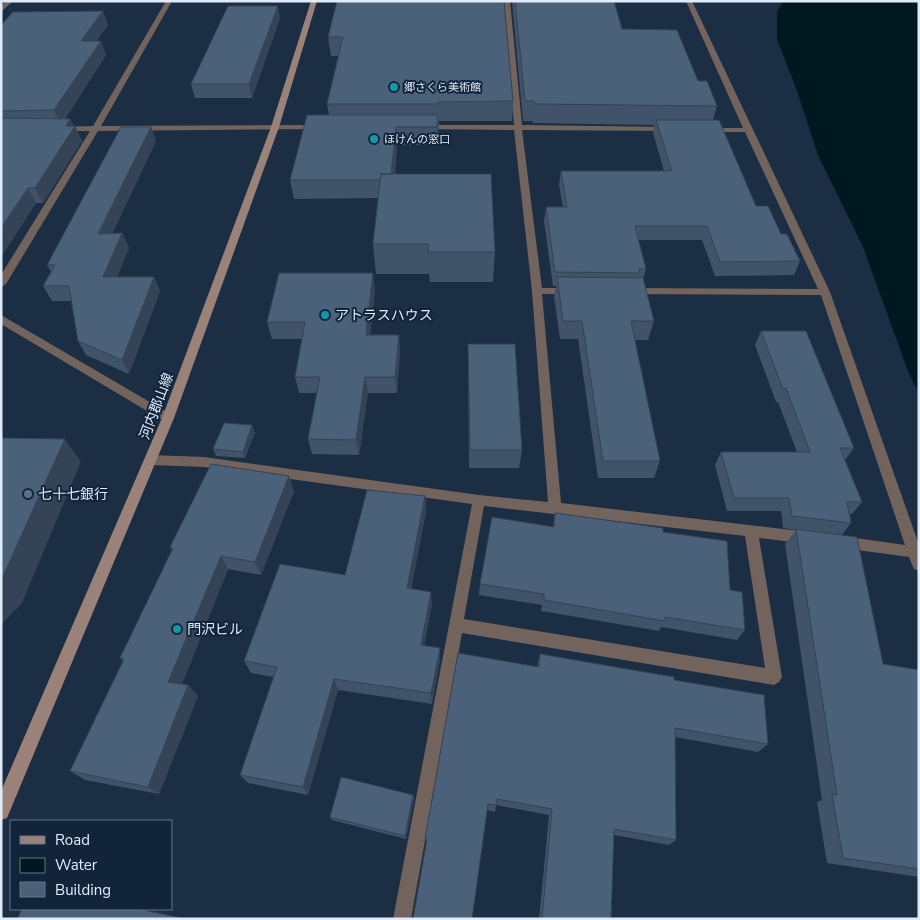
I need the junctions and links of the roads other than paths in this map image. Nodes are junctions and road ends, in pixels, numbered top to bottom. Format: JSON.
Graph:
{"nodes":[{"id":1,"x":10,"y":1,"type":"edge"},
{"id":2,"x":169,"y":1,"type":"edge"},
{"id":3,"x":314,"y":1,"type":"edge"},
{"id":4,"x":507,"y":1,"type":"edge"},
{"id":5,"x":689,"y":1,"type":"edge"},
{"id":6,"x":1,"y":10,"type":"edge"},
{"id":7,"x":275,"y":127,"type":"junction"},
{"id":8,"x":329,"y":127,"type":"edge"},
{"id":9,"x":418,"y":127,"type":"edge"},
{"id":10,"x":96,"y":128,"type":"junction"},
{"id":11,"x":518,"y":128,"type":"junction"},
{"id":12,"x":49,"y":129,"type":"edge"},
{"id":13,"x":678,"y":129,"type":"edge"},
{"id":14,"x":698,"y":130,"type":"edge"},
{"id":15,"x":748,"y":130,"type":"junction"},
{"id":16,"x":1,"y":284,"type":"edge"},
{"id":17,"x":537,"y":291,"type":"junction"},
{"id":18,"x":587,"y":291,"type":"edge"},
{"id":19,"x":617,"y":291,"type":"edge"},
{"id":20,"x":825,"y":292,"type":"junction"},
{"id":21,"x":1,"y":319,"type":"edge"},
{"id":22,"x":168,"y":418,"type":"junction"},
{"id":23,"x":151,"y":460,"type":"junction"},
{"id":24,"x":479,"y":500,"type":"junction"},
{"id":25,"x":555,"y":508,"type":"junction"},
{"id":26,"x":751,"y":531,"type":"junction"},
{"id":27,"x":914,"y":552,"type":"junction"},
{"id":28,"x":919,"y":565,"type":"edge"},
{"id":29,"x":456,"y":625,"type":"junction"},
{"id":30,"x":1,"y":812,"type":"edge"},
{"id":31,"x":402,"y":919,"type":"edge"}],
"edges":[{"from":1,"to":6,"type":"street"},
{"from":2,"to":10,"type":"street"},
{"from":3,"to":7,"type":"main road","name":"河内郡山線"},
{"from":4,"to":11,"type":"street"},
{"from":5,"to":15,"type":"street"},
{"from":7,"to":8,"type":"street"},
{"from":7,"to":10,"type":"street"},
{"from":7,"to":22,"type":"main road","name":"河内郡山線"},
{"from":9,"to":11,"type":"street"},
{"from":10,"to":12,"type":"street"},
{"from":10,"to":16,"type":"street"},
{"from":11,"to":13,"type":"street"},
{"from":11,"to":17,"type":"street"},
{"from":14,"to":15,"type":"street"},
{"from":15,"to":20,"type":"street"},
{"from":17,"to":18,"type":"street"},
{"from":17,"to":25,"type":"street"},
{"from":19,"to":20,"type":"street"},
{"from":20,"to":27,"type":"street"},
{"from":21,"to":22,"type":"street"},
{"from":22,"to":23,"type":"main road","name":"河内郡山線"},
{"from":23,"to":24,"type":"street"},
{"from":23,"to":30,"type":"main road","name":"河内郡山線"},
{"from":24,"to":25,"type":"street"},
{"from":24,"to":29,"type":"street"},
{"from":25,"to":26,"type":"street"},
{"from":26,"to":27,"type":"street"},
{"from":26,"to":29,"type":"street"},
{"from":27,"to":28,"type":"street"},
{"from":29,"to":31,"type":"street"}]}
